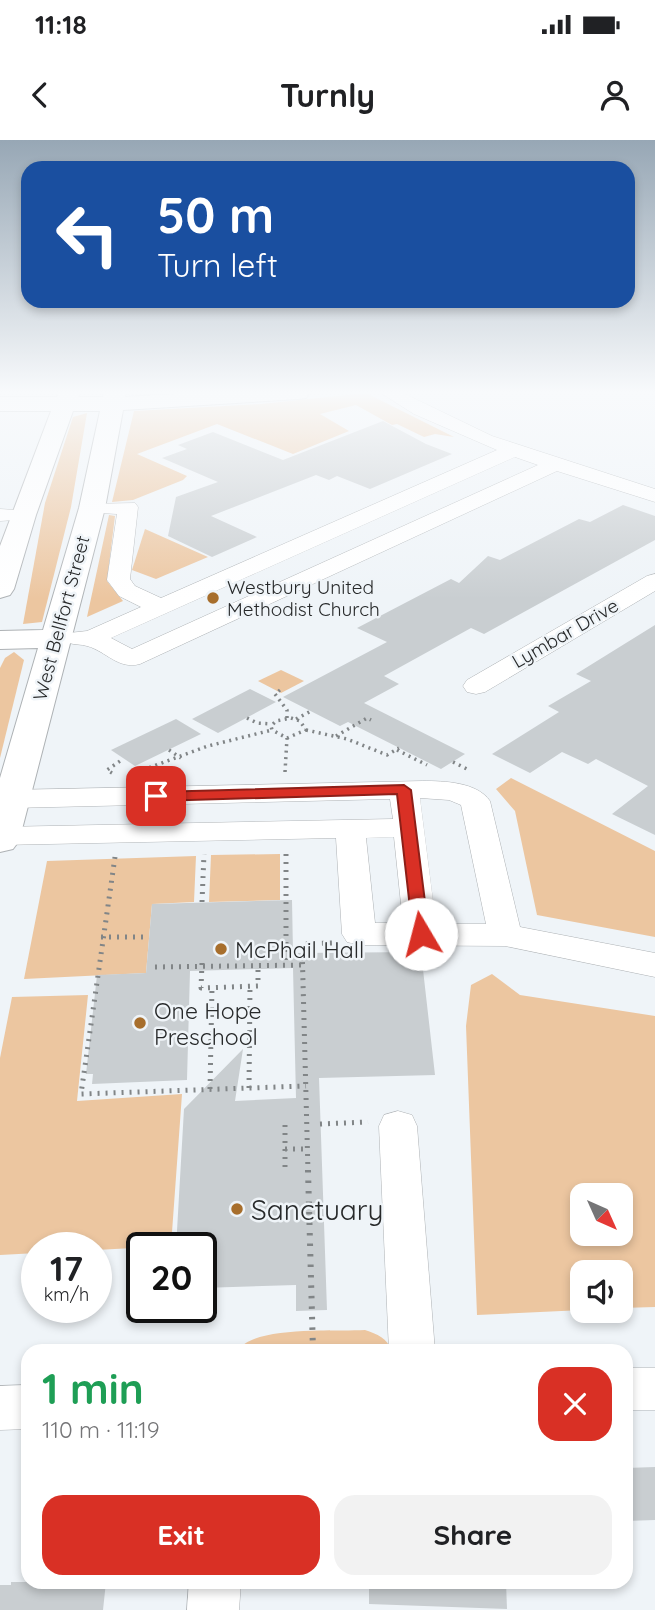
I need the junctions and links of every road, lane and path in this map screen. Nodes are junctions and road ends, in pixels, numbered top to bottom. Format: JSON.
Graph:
{"nodes":[{"id":1,"x":37,"y":462,"type":"edge"},
{"id":2,"x":101,"y":462,"type":"edge"},
{"id":3,"x":488,"y":462,"type":"edge"},
{"id":4,"x":554,"y":462,"type":"edge"},
{"id":5,"x":558,"y":463,"type":"junction"},
{"id":6,"x":655,"y":496,"type":"edge"},
{"id":7,"x":92,"y":508,"type":"junction"},
{"id":8,"x":12,"y":515,"type":"edge"},
{"id":9,"x":655,"y":581,"type":"edge"},
{"id":10,"x":0,"y":589,"type":"edge"},
{"id":11,"x":160,"y":607,"type":"junction"},
{"id":12,"x":91,"y":638,"type":"junction"},
{"id":13,"x":55,"y":639,"type":"junction"},
{"id":14,"x":0,"y":640,"type":"edge"},
{"id":15,"x":476,"y":686,"type":"dead end"},
{"id":16,"x":280,"y":690,"type":"dead end"},
{"id":17,"x":311,"y":711,"type":"dead end"},
{"id":18,"x":247,"y":718,"type":"dead end"},
{"id":19,"x":287,"y":718,"type":"junction"},
{"id":20,"x":296,"y":719,"type":"junction"},
{"id":21,"x":371,"y":720,"type":"dead end"},
{"id":22,"x":272,"y":724,"type":"junction"},
{"id":23,"x":272,"y":730,"type":"junction"},
{"id":24,"x":306,"y":730,"type":"junction"},
{"id":25,"x":336,"y":736,"type":"junction"},
{"id":26,"x":287,"y":738,"type":"junction"},
{"id":27,"x":399,"y":748,"type":"dead end"},
{"id":28,"x":169,"y":750,"type":"dead end"},
{"id":29,"x":181,"y":758,"type":"junction"},
{"id":30,"x":404,"y":790,"type":"junction"},
{"id":31,"x":284,"y":793,"type":"junction"},
{"id":32,"x":130,"y":797,"type":"junction"},
{"id":33,"x":11,"y":799,"type":"junction"},
{"id":34,"x":61,"y":799,"type":"junction"},
{"id":35,"x":350,"y":828,"type":"junction"},
{"id":36,"x":407,"y":828,"type":"junction"},
{"id":37,"x":54,"y":835,"type":"junction"},
{"id":38,"x":0,"y":837,"type":"edge"},
{"id":39,"x":286,"y":850,"type":"dead end"},
{"id":40,"x":191,"y":852,"type":"dead end"},
{"id":41,"x":204,"y":852,"type":"junction"},
{"id":42,"x":218,"y":852,"type":"dead end"},
{"id":43,"x":128,"y":854,"type":"dead end"},
{"id":44,"x":202,"y":902,"type":"dead end"},
{"id":45,"x":359,"y":934,"type":"junction"},
{"id":46,"x":421,"y":934,"type":"junction"},
{"id":47,"x":505,"y":935,"type":"junction"},
{"id":48,"x":102,"y":937,"type":"junction"},
{"id":49,"x":149,"y":937,"type":"dead end"},
{"id":50,"x":202,"y":965,"type":"junction"},
{"id":51,"x":258,"y":965,"type":"junction"},
{"id":52,"x":286,"y":965,"type":"junction"},
{"id":53,"x":303,"y":965,"type":"junction"},
{"id":54,"x":655,"y":965,"type":"edge"},
{"id":55,"x":155,"y":967,"type":"dead end"},
{"id":56,"x":250,"y":986,"type":"junction"},
{"id":57,"x":212,"y":987,"type":"junction"},
{"id":58,"x":306,"y":1086,"type":"junction"},
{"id":59,"x":249,"y":1088,"type":"junction"},
{"id":60,"x":210,"y":1089,"type":"junction"},
{"id":61,"x":320,"y":1124,"type":"dead end"},
{"id":62,"x":285,"y":1125,"type":"dead end"},
{"id":63,"x":398,"y":1126,"type":"joint"},
{"id":64,"x":285,"y":1149,"type":"junction"},
{"id":65,"x":308,"y":1149,"type":"junction"},
{"id":66,"x":285,"y":1169,"type":"dead end"},
{"id":67,"x":313,"y":1344,"type":"edge"},
{"id":68,"x":412,"y":1344,"type":"edge"},
{"id":69,"x":655,"y":1389,"type":"edge"},
{"id":70,"x":633,"y":1390,"type":"edge"},
{"id":71,"x":0,"y":1408,"type":"edge"},
{"id":72,"x":21,"y":1408,"type":"edge"},
{"id":73,"x":214,"y":1589,"type":"edge"},
{"id":74,"x":213,"y":1610,"type":"edge"}],
"edges":[{"from":1,"to":8,"type":"main road"},
{"from":2,"to":7,"type":"main road","name":"West Bellfort Street"},
{"from":3,"to":11,"type":"street"},
{"from":4,"to":5,"type":"street"},
{"from":5,"to":6,"type":"street"},
{"from":5,"to":12,"type":"street"},
{"from":7,"to":11,"type":"street"},
{"from":7,"to":13,"type":"main road","name":"West Bellfort Street"},
{"from":8,"to":10,"type":"main road"},
{"from":9,"to":15,"type":"street","name":"Lymbar Drive"},
{"from":11,"to":12,"type":"street"},
{"from":12,"to":13,"type":"street"},
{"from":13,"to":14,"type":"main road"},
{"from":13,"to":33,"type":"main road","name":"West Bellfort Street"},
{"from":16,"to":19,"type":"path"},
{"from":17,"to":20,"type":"path"},
{"from":18,"to":22,"type":"path"},
{"from":19,"to":20,"type":"path"},
{"from":19,"to":22,"type":"path"},
{"from":20,"to":24,"type":"path"},
{"from":21,"to":25,"type":"path"},
{"from":22,"to":23,"type":"path"},
{"from":23,"to":26,"type":"path"},
{"from":23,"to":29,"type":"path"},
{"from":24,"to":25,"type":"path"},
{"from":24,"to":26,"type":"path"},
{"from":25,"to":27,"type":"path"},
{"from":26,"to":31,"type":"path"},
{"from":28,"to":29,"type":"path"},
{"from":29,"to":32,"type":"path"},
{"from":30,"to":31,"type":"street"},
{"from":30,"to":36,"type":"street"},
{"from":30,"to":47,"type":"street"},
{"from":31,"to":32,"type":"street"},
{"from":32,"to":34,"type":"street"},
{"from":33,"to":34,"type":"street"},
{"from":33,"to":38,"type":"main road","name":"West Bellfort Street"},
{"from":34,"to":37,"type":"street"},
{"from":35,"to":36,"type":"street"},
{"from":35,"to":37,"type":"street"},
{"from":35,"to":45,"type":"street"},
{"from":36,"to":46,"type":"street"},
{"from":37,"to":38,"type":"street"},
{"from":39,"to":52,"type":"path"},
{"from":40,"to":41,"type":"path"},
{"from":41,"to":42,"type":"path"},
{"from":41,"to":44,"type":"path"},
{"from":43,"to":48,"type":"path"},
{"from":45,"to":46,"type":"street"},
{"from":45,"to":53,"type":"path"},
{"from":46,"to":47,"type":"street"},
{"from":47,"to":54,"type":"street"},
{"from":48,"to":49,"type":"path"},
{"from":48,"to":60,"type":"path"},
{"from":50,"to":51,"type":"path"},
{"from":50,"to":55,"type":"path"},
{"from":50,"to":57,"type":"path"},
{"from":51,"to":52,"type":"path"},
{"from":51,"to":56,"type":"path"},
{"from":52,"to":53,"type":"path"},
{"from":53,"to":58,"type":"path"},
{"from":56,"to":57,"type":"path"},
{"from":56,"to":59,"type":"path"},
{"from":57,"to":60,"type":"path"},
{"from":58,"to":59,"type":"path"},
{"from":58,"to":65,"type":"path"},
{"from":59,"to":60,"type":"path"},
{"from":61,"to":63,"type":"path"},
{"from":62,"to":64,"type":"path"},
{"from":63,"to":68,"type":"street"},
{"from":64,"to":65,"type":"path"},
{"from":64,"to":66,"type":"path"},
{"from":65,"to":67,"type":"path"},
{"from":69,"to":70,"type":"street"},
{"from":71,"to":72,"type":"street"},
{"from":73,"to":74,"type":"street"}]}
